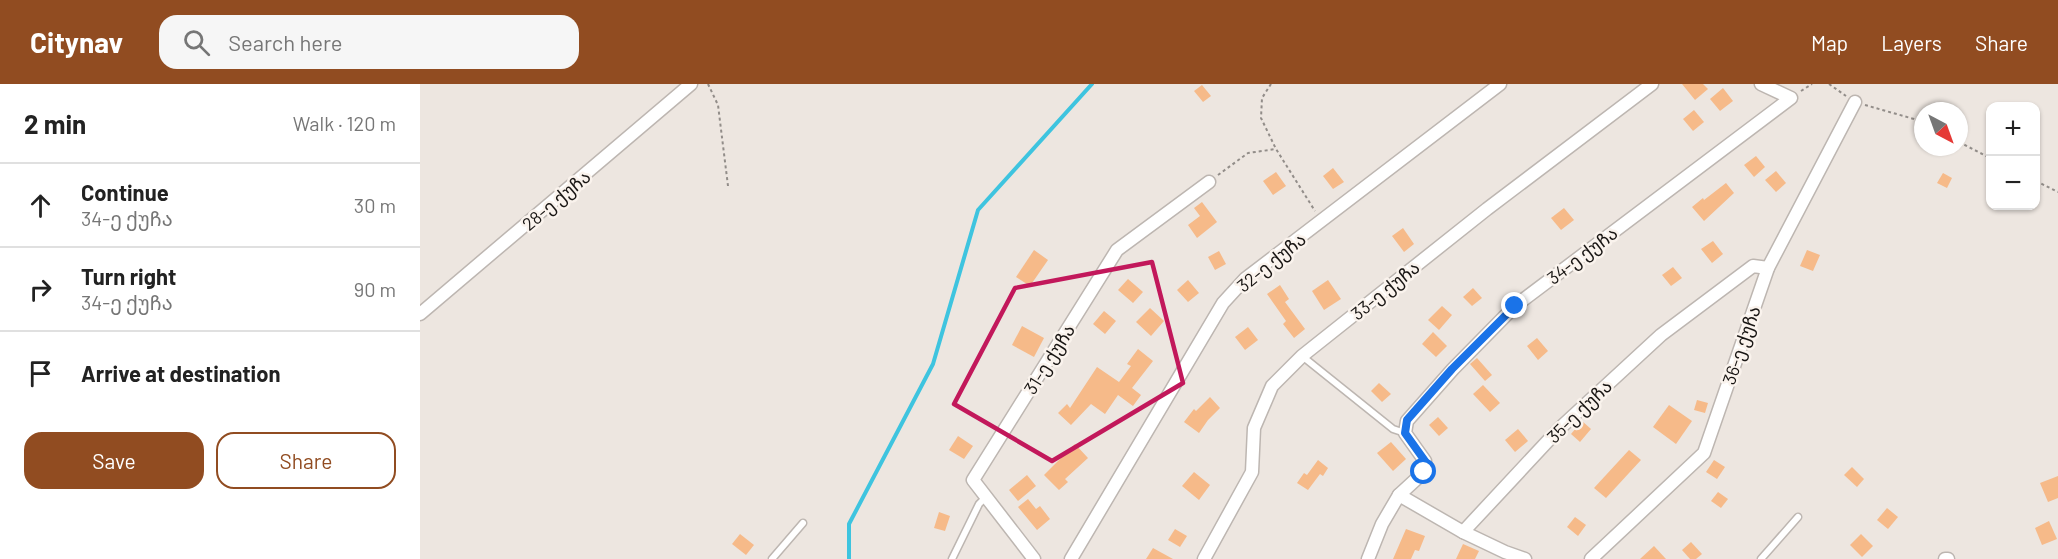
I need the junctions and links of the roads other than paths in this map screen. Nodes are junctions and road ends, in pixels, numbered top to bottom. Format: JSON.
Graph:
{"nodes":[{"id":1,"x":691,"y":84,"type":"edge"},
{"id":2,"x":1500,"y":84,"type":"edge"},
{"id":3,"x":1652,"y":84,"type":"edge"},
{"id":4,"x":1761,"y":84,"type":"edge"},
{"id":5,"x":1855,"y":102,"type":"road end"},
{"id":6,"x":1209,"y":182,"type":"road end"},
{"id":7,"x":1768,"y":268,"type":"junction"},
{"id":8,"x":420,"y":314,"type":"edge"},
{"id":9,"x":1302,"y":356,"type":"junction"},
{"id":10,"x":1405,"y":433,"type":"junction"},
{"id":11,"x":1399,"y":495,"type":"junction"},
{"id":12,"x":986,"y":497,"type":"junction"},
{"id":13,"x":1798,"y":517,"type":"dead end"},
{"id":14,"x":803,"y":523,"type":"dead end"},
{"id":15,"x":1463,"y":532,"type":"junction"},
{"id":16,"x":1503,"y":555,"type":"edge"},
{"id":17,"x":772,"y":559,"type":"edge"},
{"id":18,"x":952,"y":559,"type":"edge"},
{"id":19,"x":1034,"y":559,"type":"edge"},
{"id":20,"x":1071,"y":559,"type":"edge"},
{"id":21,"x":1204,"y":559,"type":"edge"},
{"id":22,"x":1368,"y":559,"type":"edge"},
{"id":23,"x":1525,"y":559,"type":"edge"},
{"id":24,"x":1591,"y":559,"type":"edge"},
{"id":25,"x":1761,"y":559,"type":"edge"}],
"edges":[{"from":1,"to":8,"type":"street","name":"28-ე ქუჩა"},
{"from":2,"to":20,"type":"street","name":"32-ე ქუჩა"},
{"from":3,"to":9,"type":"street","name":"33-ე ქუჩა"},
{"from":4,"to":10,"type":"street","name":"34-ე ქუჩა"},
{"from":5,"to":7,"type":"street","name":"36-ე ქუჩა"},
{"from":6,"to":12,"type":"street","name":"31-ე ქუჩა"},
{"from":7,"to":15,"type":"street","name":"35-ე ქუჩა"},
{"from":7,"to":24,"type":"street","name":"36-ე ქუჩა"},
{"from":9,"to":10,"type":"lane"},
{"from":9,"to":21,"type":"street","name":"33-ე ქუჩა"},
{"from":10,"to":11,"type":"street"},
{"from":11,"to":15,"type":"street"},
{"from":11,"to":22,"type":"street"},
{"from":12,"to":18,"type":"lane"},
{"from":12,"to":19,"type":"street","name":"31-ე ქუჩა"},
{"from":13,"to":25,"type":"lane"},
{"from":14,"to":17,"type":"lane"},
{"from":15,"to":16,"type":"street"},
{"from":16,"to":23,"type":"street"}]}
